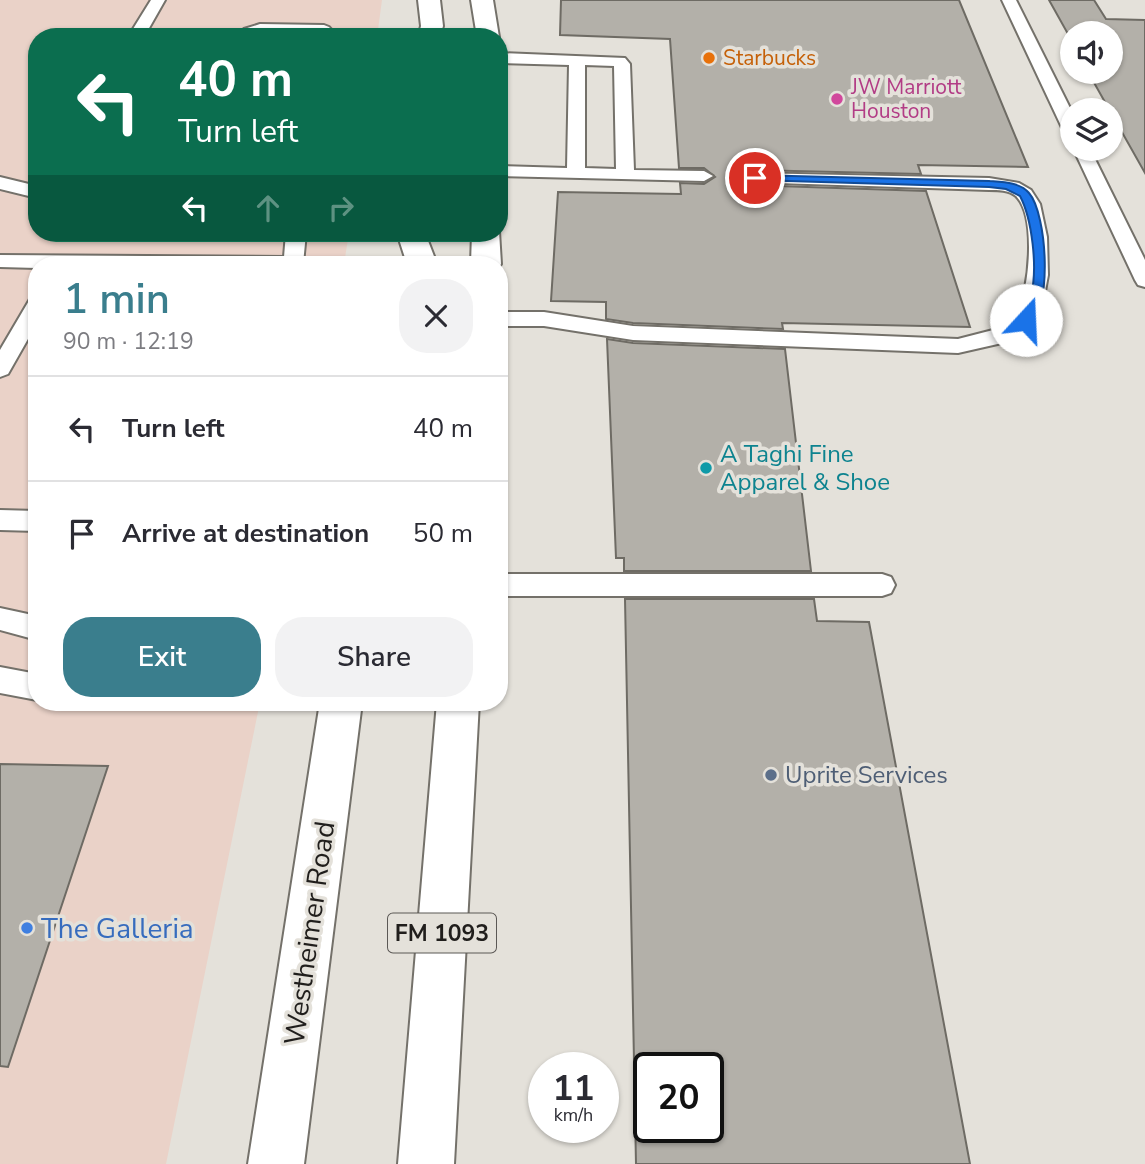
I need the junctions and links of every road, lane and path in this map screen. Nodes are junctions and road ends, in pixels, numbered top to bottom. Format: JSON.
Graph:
{"nodes":[{"id":1,"x":158,"y":0,"type":"edge"},
{"id":2,"x":429,"y":0,"type":"edge"},
{"id":3,"x":482,"y":0,"type":"edge"},
{"id":4,"x":1009,"y":0,"type":"edge"},
{"id":5,"x":141,"y":28,"type":"edge"},
{"id":6,"x":431,"y":28,"type":"edge"},
{"id":7,"x":487,"y":28,"type":"edge"},
{"id":8,"x":508,"y":58,"type":"edge"},
{"id":9,"x":577,"y":60,"type":"junction"},
{"id":10,"x":1060,"y":105,"type":"edge"},
{"id":11,"x":1087,"y":161,"type":"edge"},
{"id":12,"x":508,"y":172,"type":"edge"},
{"id":13,"x":576,"y":174,"type":"junction"},
{"id":14,"x":625,"y":175,"type":"junction"},
{"id":15,"x":704,"y":176,"type":"dead end"},
{"id":16,"x":755,"y":178,"type":"dead end"},
{"id":17,"x":0,"y":183,"type":"edge"},
{"id":18,"x":28,"y":190,"type":"edge"},
{"id":19,"x":1120,"y":229,"type":"junction"},
{"id":20,"x":1145,"y":230,"type":"edge"},
{"id":21,"x":0,"y":261,"type":"edge"},
{"id":22,"x":28,"y":262,"type":"edge"},
{"id":23,"x":1145,"y":280,"type":"edge"},
{"id":24,"x":508,"y":319,"type":"edge"},
{"id":25,"x":28,"y":320,"type":"edge"},
{"id":26,"x":0,"y":369,"type":"edge"},
{"id":27,"x":0,"y":520,"type":"edge"},
{"id":28,"x":28,"y":521,"type":"edge"},
{"id":29,"x":508,"y":585,"type":"edge"},
{"id":30,"x":882,"y":585,"type":"dead end"},
{"id":31,"x":0,"y":614,"type":"edge"},
{"id":32,"x":28,"y":614,"type":"edge"},
{"id":33,"x":0,"y":620,"type":"edge"},
{"id":34,"x":28,"y":626,"type":"edge"},
{"id":35,"x":0,"y":680,"type":"edge"},
{"id":36,"x":28,"y":685,"type":"edge"},
{"id":37,"x":340,"y":711,"type":"edge"},
{"id":38,"x":457,"y":711,"type":"edge"},
{"id":39,"x":276,"y":1164,"type":"edge"},
{"id":40,"x":426,"y":1164,"type":"edge"}],
"edges":[{"from":1,"to":5,"type":"lane"},
{"from":2,"to":6,"type":"main road"},
{"from":3,"to":7,"type":"main road"},
{"from":4,"to":10,"type":"lane"},
{"from":8,"to":9,"type":"lane"},
{"from":9,"to":13,"type":"lane"},
{"from":9,"to":14,"type":"lane"},
{"from":11,"to":19,"type":"lane"},
{"from":12,"to":13,"type":"lane"},
{"from":13,"to":14,"type":"lane"},
{"from":14,"to":15,"type":"lane"},
{"from":16,"to":24,"type":"lane"},
{"from":17,"to":18,"type":"lane"},
{"from":19,"to":20,"type":"lane"},
{"from":19,"to":23,"type":"lane"},
{"from":21,"to":22,"type":"lane"},
{"from":25,"to":26,"type":"lane"},
{"from":27,"to":28,"type":"lane"},
{"from":29,"to":30,"type":"lane"},
{"from":31,"to":32,"type":"lane"},
{"from":33,"to":34,"type":"lane"},
{"from":35,"to":36,"type":"lane"},
{"from":37,"to":39,"type":"main road","name":"Westheimer Road"},
{"from":38,"to":40,"type":"main road","number":"FM 1093"}]}
